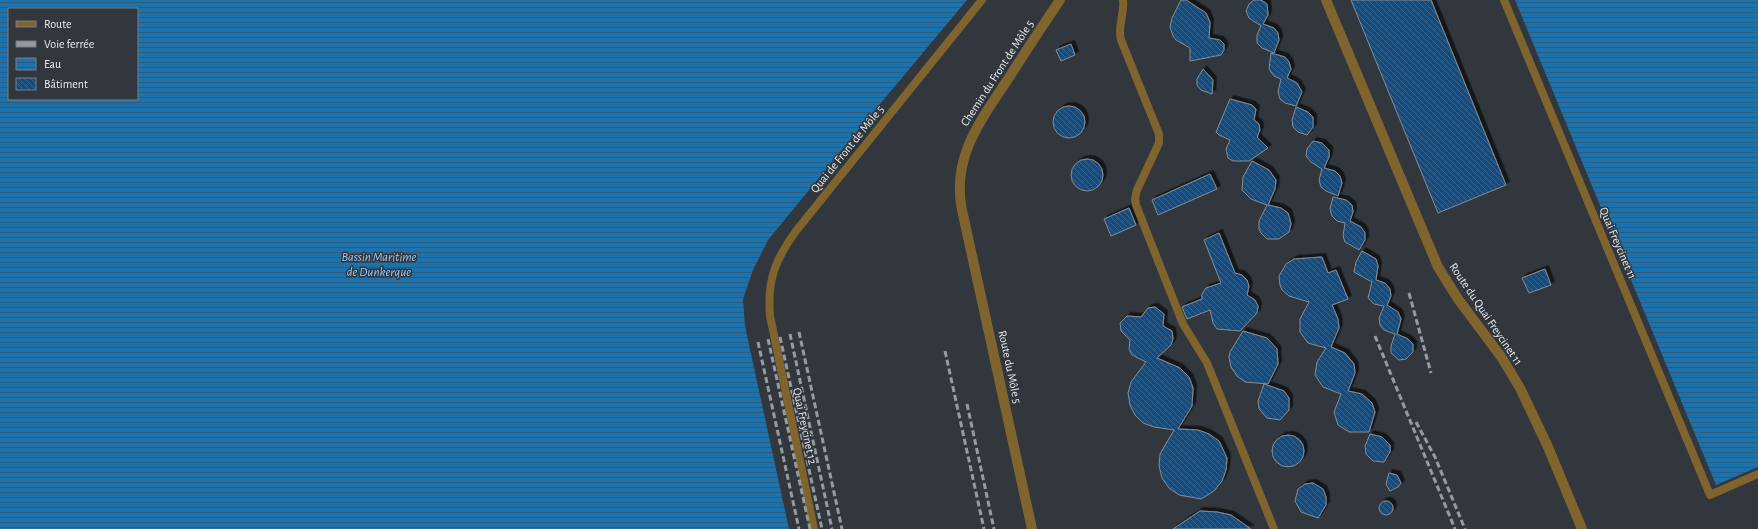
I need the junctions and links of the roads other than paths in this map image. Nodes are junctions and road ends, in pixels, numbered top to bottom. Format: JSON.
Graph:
{"nodes":[{"id":1,"x":982,"y":0,"type":"edge"},
{"id":2,"x":1060,"y":0,"type":"edge"},
{"id":3,"x":1124,"y":0,"type":"edge"},
{"id":4,"x":1326,"y":0,"type":"edge"},
{"id":5,"x":1504,"y":0,"type":"edge"},
{"id":6,"x":962,"y":210,"type":"joint"},
{"id":7,"x":772,"y":329,"type":"joint"},
{"id":8,"x":1758,"y":474,"type":"edge"},
{"id":9,"x":814,"y":529,"type":"edge"},
{"id":10,"x":1032,"y":529,"type":"edge"},
{"id":11,"x":1274,"y":529,"type":"edge"},
{"id":12,"x":1582,"y":529,"type":"edge"}],
"edges":[{"from":1,"to":7,"type":"lane","name":"Quai de Front de Môle 5"},
{"from":2,"to":6,"type":"street","name":"Chemin du Front de Môle 5"},
{"from":3,"to":11,"type":"lane"},
{"from":4,"to":12,"type":"street","name":"Route du Quai Freycinet 11"},
{"from":5,"to":8,"type":"lane","name":"Quai Freycinet 11"},
{"from":6,"to":10,"type":"street","name":"Route du Môle 5"},
{"from":7,"to":9,"type":"lane","name":"Quai Freycinet 12"}]}
